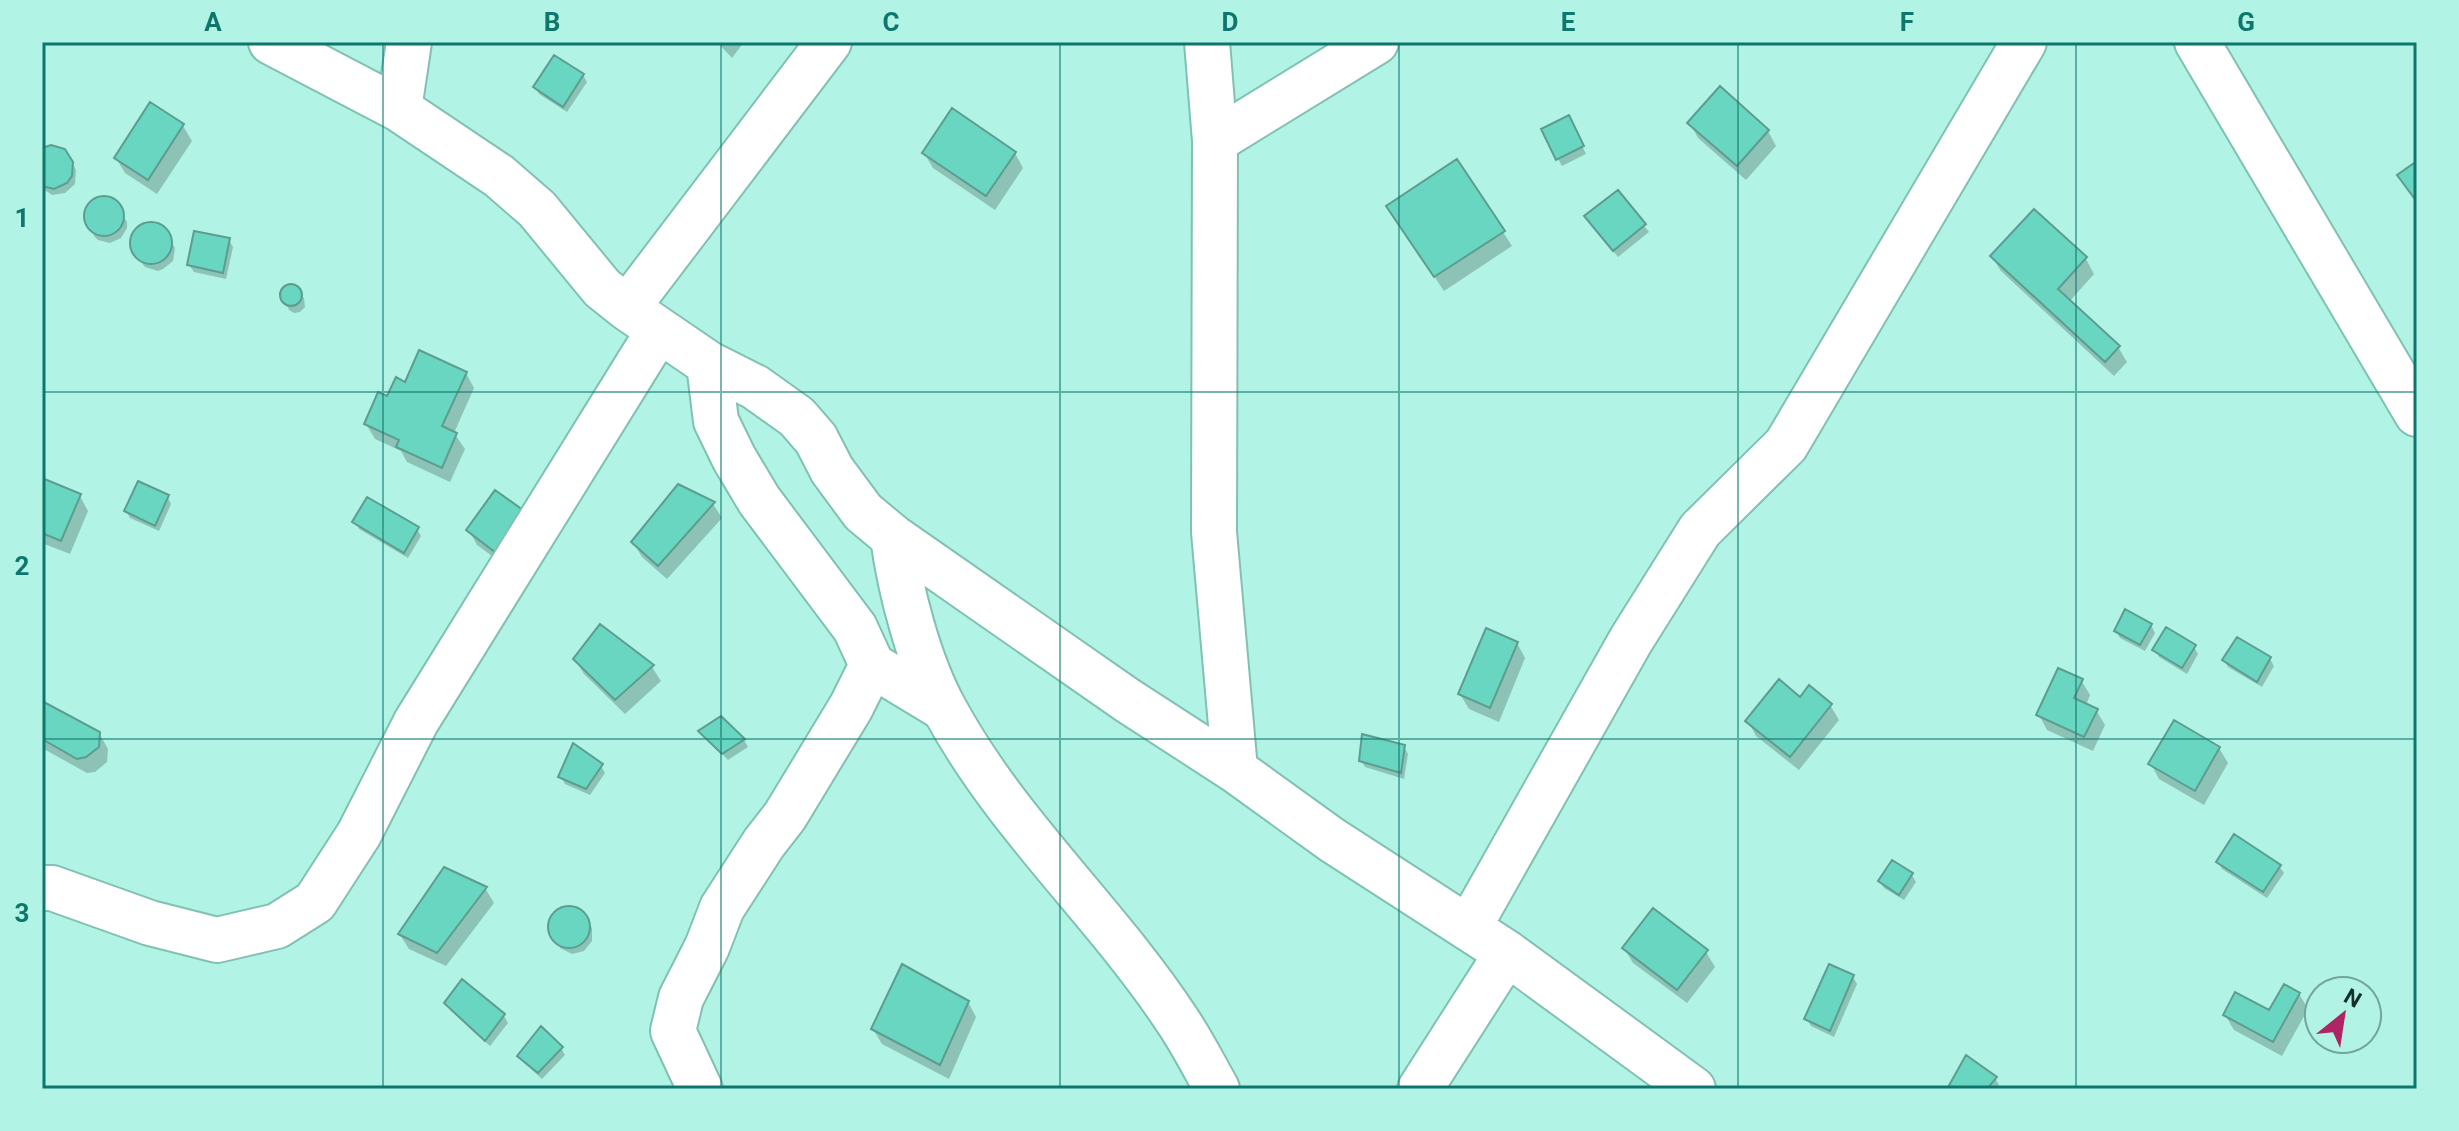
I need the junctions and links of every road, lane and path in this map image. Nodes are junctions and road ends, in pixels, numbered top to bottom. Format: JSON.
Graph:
{"nodes":[{"id":1,"x":271,"y":42,"type":"edge"},
{"id":2,"x":409,"y":42,"type":"edge"},
{"id":3,"x":829,"y":42,"type":"edge"},
{"id":4,"x":1207,"y":42,"type":"edge"},
{"id":5,"x":1376,"y":42,"type":"edge"},
{"id":6,"x":2024,"y":42,"type":"edge"},
{"id":7,"x":2197,"y":42,"type":"edge"},
{"id":8,"x":399,"y":109,"type":"junction"},
{"id":9,"x":1215,"y":141,"type":"junction"},
{"id":10,"x":643,"y":319,"type":"junction"},
{"id":11,"x":709,"y":364,"type":"junction"},
{"id":12,"x":2417,"y":414,"type":"edge"},
{"id":13,"x":893,"y":537,"type":"junction"},
{"id":14,"x":872,"y":665,"type":"junction"},
{"id":15,"x":943,"y":708,"type":"junction"},
{"id":16,"x":1235,"y":770,"type":"junction"},
{"id":17,"x":42,"y":888,"type":"edge"},
{"id":18,"x":1469,"y":927,"type":"junction"},
{"id":19,"x":1507,"y":953,"type":"junction"},
{"id":20,"x":673,"y":1031,"type":"junction"},
{"id":21,"x":662,"y":1089,"type":"edge"},
{"id":22,"x":700,"y":1089,"type":"edge"},
{"id":23,"x":1217,"y":1089,"type":"edge"},
{"id":24,"x":1420,"y":1089,"type":"edge"},
{"id":25,"x":1693,"y":1089,"type":"edge"}],
"edges":[{"from":1,"to":8,"type":"street"},
{"from":2,"to":8,"type":"street"},
{"from":3,"to":10,"type":"street"},
{"from":4,"to":9,"type":"street"},
{"from":5,"to":9,"type":"street"},
{"from":6,"to":18,"type":"street"},
{"from":7,"to":12,"type":"street"},
{"from":8,"to":10,"type":"street"},
{"from":9,"to":16,"type":"street"},
{"from":10,"to":11,"type":"street"},
{"from":10,"to":17,"type":"street"},
{"from":11,"to":13,"type":"street"},
{"from":11,"to":14,"type":"street"},
{"from":13,"to":15,"type":"street"},
{"from":13,"to":16,"type":"street"},
{"from":14,"to":15,"type":"street"},
{"from":14,"to":20,"type":"street"},
{"from":15,"to":23,"type":"street"},
{"from":16,"to":18,"type":"street"},
{"from":18,"to":19,"type":"street"},
{"from":19,"to":24,"type":"street"},
{"from":19,"to":25,"type":"street"},
{"from":20,"to":21,"type":"street"},
{"from":20,"to":22,"type":"street"}]}
